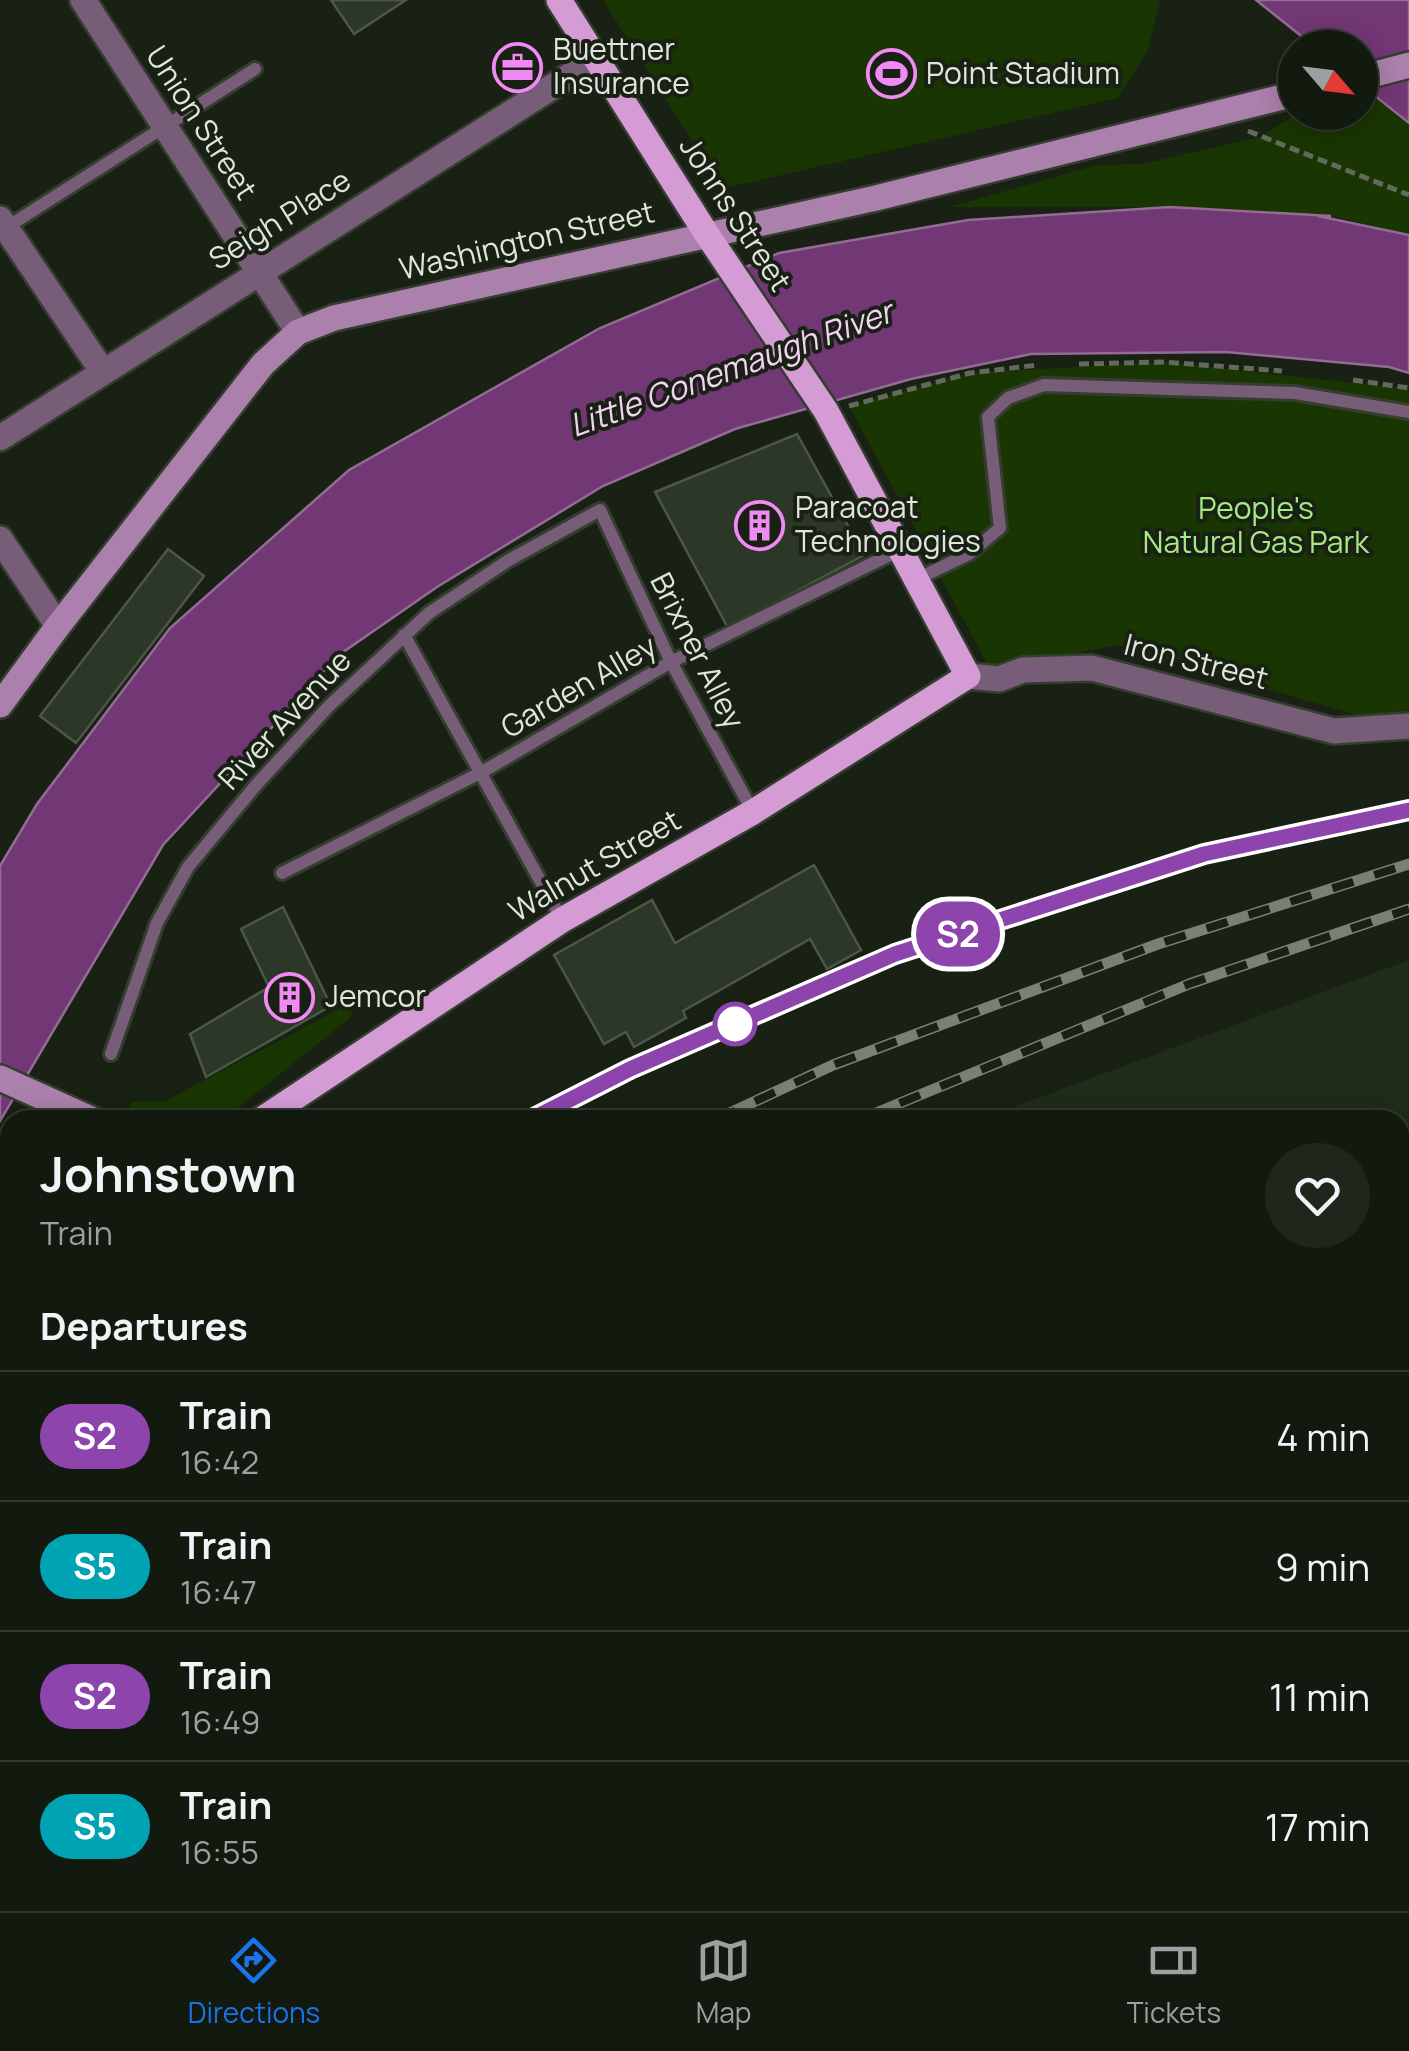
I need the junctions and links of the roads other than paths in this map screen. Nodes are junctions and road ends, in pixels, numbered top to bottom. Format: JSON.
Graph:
{"nodes":[{"id":1,"x":83,"y":0,"type":"edge"},
{"id":2,"x":559,"y":0,"type":"edge"},
{"id":3,"x":596,"y":59,"type":"junction"},
{"id":4,"x":1409,"y":65,"type":"edge"},
{"id":5,"x":255,"y":68,"type":"dead end"},
{"id":6,"x":1378,"y":73,"type":"edge"},
{"id":7,"x":1278,"y":98,"type":"edge"},
{"id":8,"x":164,"y":124,"type":"junction"},
{"id":9,"x":2,"y":227,"type":"edge"},
{"id":10,"x":706,"y":233,"type":"junction"},
{"id":11,"x":258,"y":271,"type":"junction"},
{"id":12,"x":298,"y":332,"type":"junction"},
{"id":13,"x":103,"y":372,"type":"junction"},
{"id":14,"x":1409,"y":412,"type":"edge"},
{"id":15,"x":0,"y":438,"type":"edge"},
{"id":16,"x":600,"y":510,"type":"joint"},
{"id":17,"x":0,"y":539,"type":"edge"},
{"id":18,"x":902,"y":549,"type":"junction"},
{"id":19,"x":917,"y":579,"type":"junction"},
{"id":20,"x":58,"y":626,"type":"junction"},
{"id":21,"x":404,"y":635,"type":"junction"},
{"id":22,"x":671,"y":662,"type":"junction"},
{"id":23,"x":968,"y":676,"type":"junction"},
{"id":24,"x":0,"y":705,"type":"edge"},
{"id":25,"x":1409,"y":726,"type":"edge"},
{"id":26,"x":482,"y":772,"type":"junction"},
{"id":27,"x":753,"y":812,"type":"junction"},
{"id":28,"x":282,"y":872,"type":"dead end"},
{"id":29,"x":562,"y":920,"type":"junction"},
{"id":30,"x":111,"y":1054,"type":"dead end"},
{"id":31,"x":0,"y":1078,"type":"edge"},
{"id":32,"x":70,"y":1110,"type":"edge"},
{"id":33,"x":276,"y":1110,"type":"edge"}],
"edges":[{"from":1,"to":8,"type":"street","name":"Union Street"},
{"from":2,"to":3,"type":"main road","name":"Johns Street"},
{"from":3,"to":10,"type":"main road","name":"Johns Street"},
{"from":3,"to":11,"type":"street","name":"Seigh Place"},
{"from":4,"to":6,"type":"main road"},
{"from":5,"to":8,"type":"lane"},
{"from":7,"to":10,"type":"main road","name":"Washington Street"},
{"from":8,"to":9,"type":"lane"},
{"from":8,"to":11,"type":"street","name":"Union Street"},
{"from":9,"to":13,"type":"street"},
{"from":10,"to":12,"type":"main road","name":"Washington Street"},
{"from":10,"to":18,"type":"main road","name":"Johns Street"},
{"from":11,"to":12,"type":"street","name":"Union Street"},
{"from":11,"to":13,"type":"street","name":"Seigh Place"},
{"from":12,"to":20,"type":"main road","name":"Washington Street"},
{"from":13,"to":15,"type":"street","name":"Seigh Place"},
{"from":14,"to":19,"type":"lane"},
{"from":16,"to":21,"type":"lane","name":"River Avenue"},
{"from":16,"to":22,"type":"lane","name":"Brixner Alley"},
{"from":17,"to":20,"type":"street"},
{"from":18,"to":19,"type":"main road","name":"Johns Street"},
{"from":18,"to":22,"type":"lane","name":"Garden Alley"},
{"from":19,"to":23,"type":"main road","name":"Johns Street"},
{"from":20,"to":24,"type":"main road","name":"Washington Street"},
{"from":21,"to":26,"type":"lane"},
{"from":21,"to":30,"type":"lane","name":"River Avenue"},
{"from":22,"to":26,"type":"lane","name":"Garden Alley"},
{"from":22,"to":27,"type":"lane","name":"Brixner Alley"},
{"from":23,"to":25,"type":"street","name":"Iron Street"},
{"from":23,"to":27,"type":"main road","name":"Walnut Street"},
{"from":26,"to":28,"type":"lane","name":"Garden Alley"},
{"from":26,"to":29,"type":"lane"},
{"from":27,"to":29,"type":"main road","name":"Walnut Street"},
{"from":29,"to":33,"type":"main road","name":"Walnut Street"},
{"from":31,"to":32,"type":"main road"}]}
